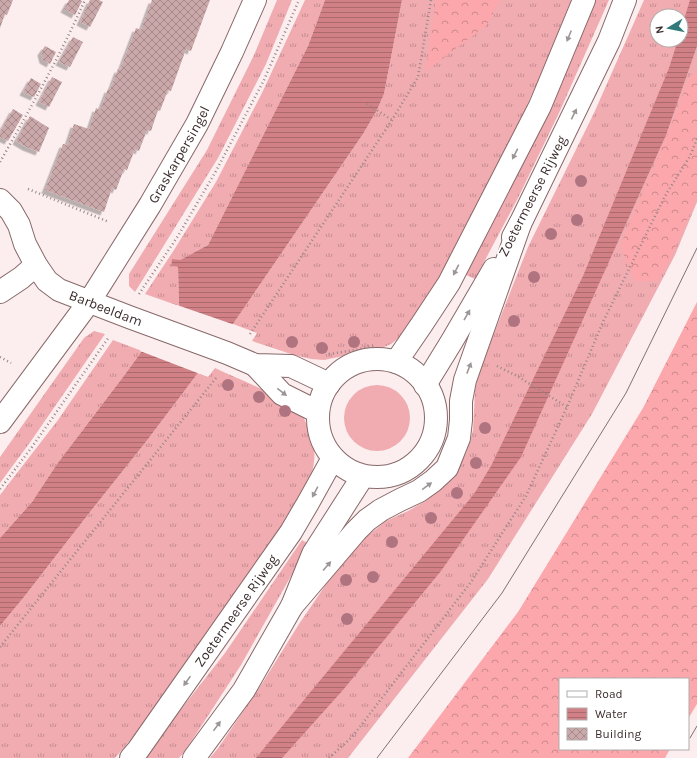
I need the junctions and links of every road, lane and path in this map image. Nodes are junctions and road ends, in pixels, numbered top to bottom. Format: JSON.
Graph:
{"nodes":[{"id":1,"x":85,"y":0,"type":"edge"},
{"id":2,"x":255,"y":0,"type":"edge"},
{"id":3,"x":300,"y":0,"type":"edge"},
{"id":4,"x":584,"y":0,"type":"edge"},
{"id":5,"x":625,"y":0,"type":"edge"},
{"id":6,"x":367,"y":104,"type":"dead end"},
{"id":7,"x":392,"y":120,"type":"dead end"},
{"id":8,"x":697,"y":139,"type":"edge"},
{"id":9,"x":0,"y":162,"type":"edge"},
{"id":10,"x":22,"y":186,"type":"dead end"},
{"id":11,"x":0,"y":200,"type":"edge"},
{"id":12,"x":520,"y":224,"type":"junction"},
{"id":13,"x":133,"y":232,"type":"junction"},
{"id":14,"x":36,"y":265,"type":"junction"},
{"id":15,"x":0,"y":292,"type":"edge"},
{"id":16,"x":89,"y":302,"type":"junction"},
{"id":17,"x":127,"y":316,"type":"junction"},
{"id":18,"x":377,"y":344,"type":"dead end"},
{"id":19,"x":325,"y":355,"type":"dead end"},
{"id":20,"x":396,"y":362,"type":"junction"},
{"id":21,"x":255,"y":365,"type":"junction"},
{"id":22,"x":516,"y":376,"type":"dead end"},
{"id":23,"x":329,"y":384,"type":"junction"},
{"id":24,"x":425,"y":385,"type":"junction"},
{"id":25,"x":567,"y":407,"type":"junction"},
{"id":26,"x":318,"y":412,"type":"junction"},
{"id":27,"x":0,"y":422,"type":"edge"},
{"id":28,"x":333,"y":458,"type":"junction"},
{"id":29,"x":363,"y":476,"type":"junction"},
{"id":30,"x":0,"y":489,"type":"edge"},
{"id":31,"x":292,"y":606,"type":"junction"},
{"id":32,"x":131,"y":758,"type":"edge"},
{"id":33,"x":194,"y":758,"type":"edge"},
{"id":34,"x":330,"y":758,"type":"edge"}],
"edges":[{"from":1,"to":9,"type":"path"},
{"from":2,"to":13,"type":"main road","name":"Graskarpersingel"},
{"from":3,"to":17,"type":"path"},
{"from":4,"to":20,"type":"main road","one_way":true},
{"from":12,"to":5,"type":"main road","name":"Zoetermeerse Rijweg","one_way":true},
{"from":6,"to":7,"type":"path"},
{"from":8,"to":25,"type":"path"},
{"from":10,"to":13,"type":"path"},
{"from":11,"to":14,"type":"main road","name":"Barbeeldam"},
{"from":24,"to":12,"type":"main road","name":"Zoetermeerse Rijweg","one_way":true},
{"from":31,"to":12,"type":"main road","one_way":true},
{"from":13,"to":16,"type":"main road","name":"Graskarpersingel"},
{"from":14,"to":15,"type":"main road"},
{"from":14,"to":16,"type":"main road","name":"Barbeeldam"},
{"from":16,"to":17,"type":"main road","name":"Barbeeldam"},
{"from":16,"to":27,"type":"main road","name":"Graskarpersingel"},
{"from":17,"to":21,"type":"main road","name":"Barbeeldam"},
{"from":17,"to":30,"type":"path"},
{"from":18,"to":19,"type":"path"},
{"from":20,"to":23,"type":"main road"},
{"from":20,"to":24,"type":"main road"},
{"from":21,"to":23,"type":"main road","name":"Barbeeldam"},
{"from":21,"to":26,"type":"main road","name":"Barbeeldam","one_way":true},
{"from":22,"to":25,"type":"path"},
{"from":23,"to":26,"type":"main road"},
{"from":24,"to":29,"type":"main road"},
{"from":25,"to":34,"type":"path"},
{"from":26,"to":28,"type":"main road"},
{"from":28,"to":29,"type":"main road"},
{"from":28,"to":32,"type":"main road","name":"Zoetermeerse Rijweg","one_way":true},
{"from":29,"to":31,"type":"main road"},
{"from":33,"to":31,"type":"main road","one_way":true}]}
